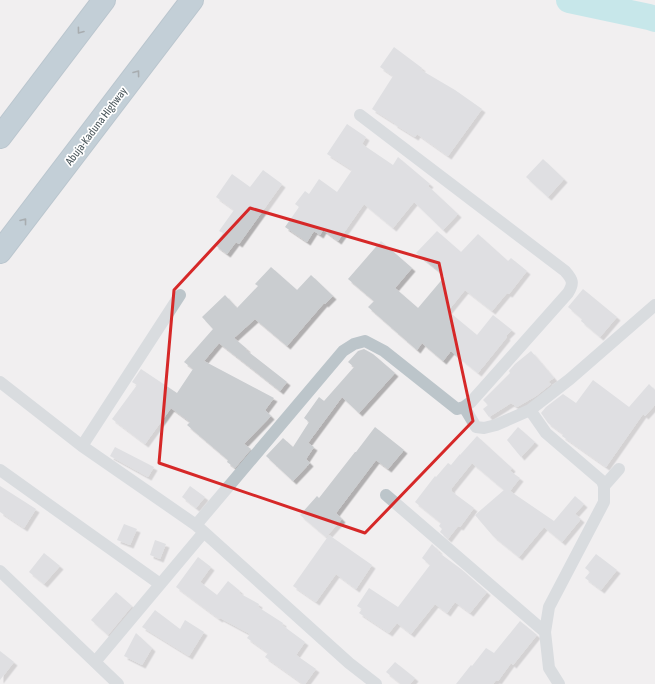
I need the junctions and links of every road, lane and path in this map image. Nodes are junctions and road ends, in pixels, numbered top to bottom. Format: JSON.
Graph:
{"nodes":[{"id":1,"x":104,"y":0,"type":"edge"},
{"id":2,"x":192,"y":0,"type":"edge"},
{"id":3,"x":360,"y":115,"type":"dead end"},
{"id":4,"x":0,"y":137,"type":"edge"},
{"id":5,"x":0,"y":252,"type":"edge"},
{"id":6,"x":180,"y":295,"type":"dead end"},
{"id":7,"x":655,"y":305,"type":"edge"},
{"id":8,"x":0,"y":382,"type":"edge"},
{"id":9,"x":464,"y":408,"type":"junction"},
{"id":10,"x":530,"y":410,"type":"junction"},
{"id":11,"x":82,"y":446,"type":"junction"},
{"id":12,"x":619,"y":469,"type":"dead end"},
{"id":13,"x":0,"y":470,"type":"edge"},
{"id":14,"x":604,"y":486,"type":"junction"},
{"id":15,"x":386,"y":495,"type":"dead end"},
{"id":16,"x":200,"y":529,"type":"junction"},
{"id":17,"x":0,"y":571,"type":"edge"},
{"id":18,"x":160,"y":584,"type":"junction"},
{"id":19,"x":546,"y":632,"type":"junction"},
{"id":20,"x":96,"y":662,"type":"junction"},
{"id":21,"x":118,"y":684,"type":"edge"},
{"id":22,"x":376,"y":684,"type":"edge"},
{"id":23,"x":559,"y":684,"type":"edge"}],
"edges":[{"from":1,"to":4,"type":"highway","one_way":true},
{"from":5,"to":2,"type":"highway","name":"Abuja-Kaduna Highway","one_way":true},
{"from":3,"to":9,"type":"street"},
{"from":6,"to":11,"type":"street"},
{"from":7,"to":10,"type":"street"},
{"from":8,"to":11,"type":"street"},
{"from":9,"to":10,"type":"street"},
{"from":9,"to":16,"type":"street"},
{"from":10,"to":14,"type":"street"},
{"from":11,"to":16,"type":"street"},
{"from":12,"to":14,"type":"street"},
{"from":13,"to":18,"type":"street"},
{"from":14,"to":19,"type":"street"},
{"from":15,"to":19,"type":"street"},
{"from":16,"to":18,"type":"street"},
{"from":16,"to":22,"type":"street"},
{"from":17,"to":20,"type":"street"},
{"from":18,"to":20,"type":"street"},
{"from":19,"to":23,"type":"street"},
{"from":20,"to":21,"type":"street"}]}
